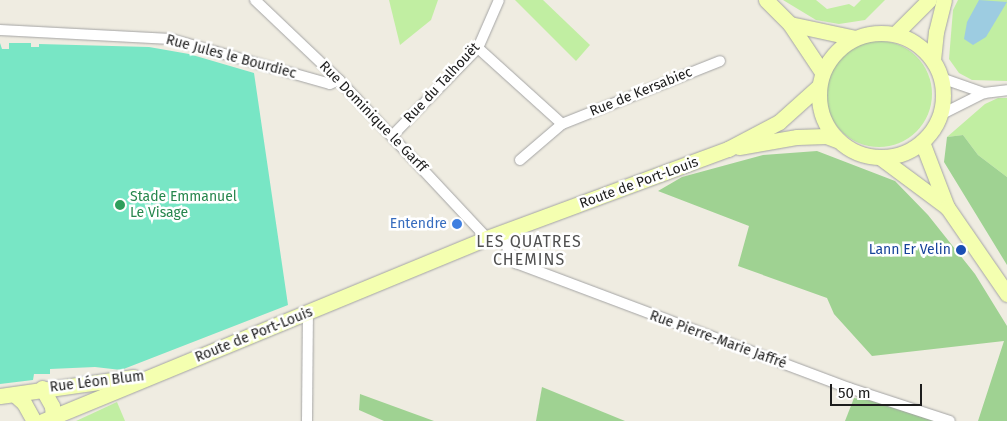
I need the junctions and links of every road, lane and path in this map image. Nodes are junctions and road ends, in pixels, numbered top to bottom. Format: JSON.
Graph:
{"nodes":[{"id":1,"x":255,"y":0,"type":"edge"},
{"id":2,"x":499,"y":0,"type":"edge"},
{"id":3,"x":766,"y":0,"type":"edge"},
{"id":4,"x":929,"y":0,"type":"edge"},
{"id":5,"x":944,"y":0,"type":"edge"},
{"id":6,"x":790,"y":24,"type":"junction"},
{"id":7,"x":0,"y":30,"type":"edge"},
{"id":8,"x":895,"y":34,"type":"junction"},
{"id":9,"x":855,"y":38,"type":"junction"},
{"id":10,"x":478,"y":48,"type":"junction"},
{"id":11,"x":933,"y":60,"type":"junction"},
{"id":12,"x":720,"y":61,"type":"dead end"},
{"id":13,"x":941,"y":78,"type":"junction"},
{"id":14,"x":820,"y":79,"type":"junction"},
{"id":15,"x":339,"y":80,"type":"junction"},
{"id":16,"x":1007,"y":90,"type":"edge"},
{"id":17,"x":984,"y":93,"type":"junction"},
{"id":18,"x":940,"y":115,"type":"junction"},
{"id":19,"x":562,"y":124,"type":"junction"},
{"id":20,"x":392,"y":136,"type":"junction"},
{"id":21,"x":837,"y":140,"type":"junction"},
{"id":22,"x":922,"y":142,"type":"junction"},
{"id":23,"x":728,"y":149,"type":"junction"},
{"id":24,"x":881,"y":158,"type":"junction"},
{"id":25,"x":520,"y":160,"type":"dead end"},
{"id":26,"x":947,"y":207,"type":"junction"},
{"id":27,"x":494,"y":238,"type":"junction"},
{"id":28,"x":1007,"y":294,"type":"edge"},
{"id":29,"x":308,"y":314,"type":"junction"},
{"id":30,"x":153,"y":375,"type":"junction"},
{"id":31,"x":42,"y":388,"type":"junction"},
{"id":32,"x":7,"y":396,"type":"edge"},
{"id":33,"x":48,"y":419,"type":"edge"},
{"id":34,"x":34,"y":421,"type":"edge"},
{"id":35,"x":307,"y":421,"type":"edge"},
{"id":36,"x":950,"y":421,"type":"edge"}],
"edges":[{"from":1,"to":15,"type":"street","name":"Rue Dominique le Garff"},
{"from":2,"to":10,"type":"street","name":"Rue du Talhouët"},
{"from":3,"to":6,"type":"main road"},
{"from":4,"to":8,"type":"main road"},
{"from":5,"to":11,"type":"main road"},
{"from":6,"to":9,"type":"main road"},
{"from":6,"to":14,"type":"main road"},
{"from":7,"to":15,"type":"street","name":"Rue Jules le Bourdiec"},
{"from":8,"to":9,"type":"main road"},
{"from":8,"to":11,"type":"main road"},
{"from":9,"to":14,"type":"main road"},
{"from":10,"to":19,"type":"street"},
{"from":10,"to":20,"type":"street","name":"Rue du Talhouët"},
{"from":11,"to":13,"type":"main road"},
{"from":12,"to":19,"type":"street","name":"Rue de Kersabiec"},
{"from":13,"to":17,"type":"street"},
{"from":13,"to":18,"type":"main road"},
{"from":14,"to":21,"type":"main road"},
{"from":14,"to":23,"type":"main road","name":"Route de Port-Louis"},
{"from":15,"to":20,"type":"street","name":"Rue Dominique le Garff"},
{"from":16,"to":17,"type":"street"},
{"from":17,"to":18,"type":"street"},
{"from":18,"to":22,"type":"main road"},
{"from":19,"to":25,"type":"street","name":"Rue de Kersabiec"},
{"from":20,"to":27,"type":"street","name":"Rue Dominique le Garff"},
{"from":21,"to":23,"type":"main road","name":"Route de Port-Louis"},
{"from":21,"to":24,"type":"main road"},
{"from":22,"to":24,"type":"main road"},
{"from":22,"to":26,"type":"main road"},
{"from":23,"to":27,"type":"main road","name":"Route de Port-Louis"},
{"from":24,"to":26,"type":"main road"},
{"from":26,"to":28,"type":"main road"},
{"from":27,"to":29,"type":"main road","name":"Route de Port-Louis"},
{"from":27,"to":36,"type":"street","name":"Rue Pierre-Marie Jaffré"},
{"from":29,"to":30,"type":"main road","name":"Route de Port-Louis"},
{"from":29,"to":35,"type":"street"},
{"from":30,"to":31,"type":"main road","name":"Rue Léon Blum"},
{"from":30,"to":33,"type":"main road","name":"Route de Port-Louis"},
{"from":31,"to":32,"type":"main road","name":"Rue Léon Blum"},
{"from":31,"to":33,"type":"main road","name":"Rue Léon Blum"},
{"from":32,"to":34,"type":"main road","name":"Rue Léon Blum"}]}
